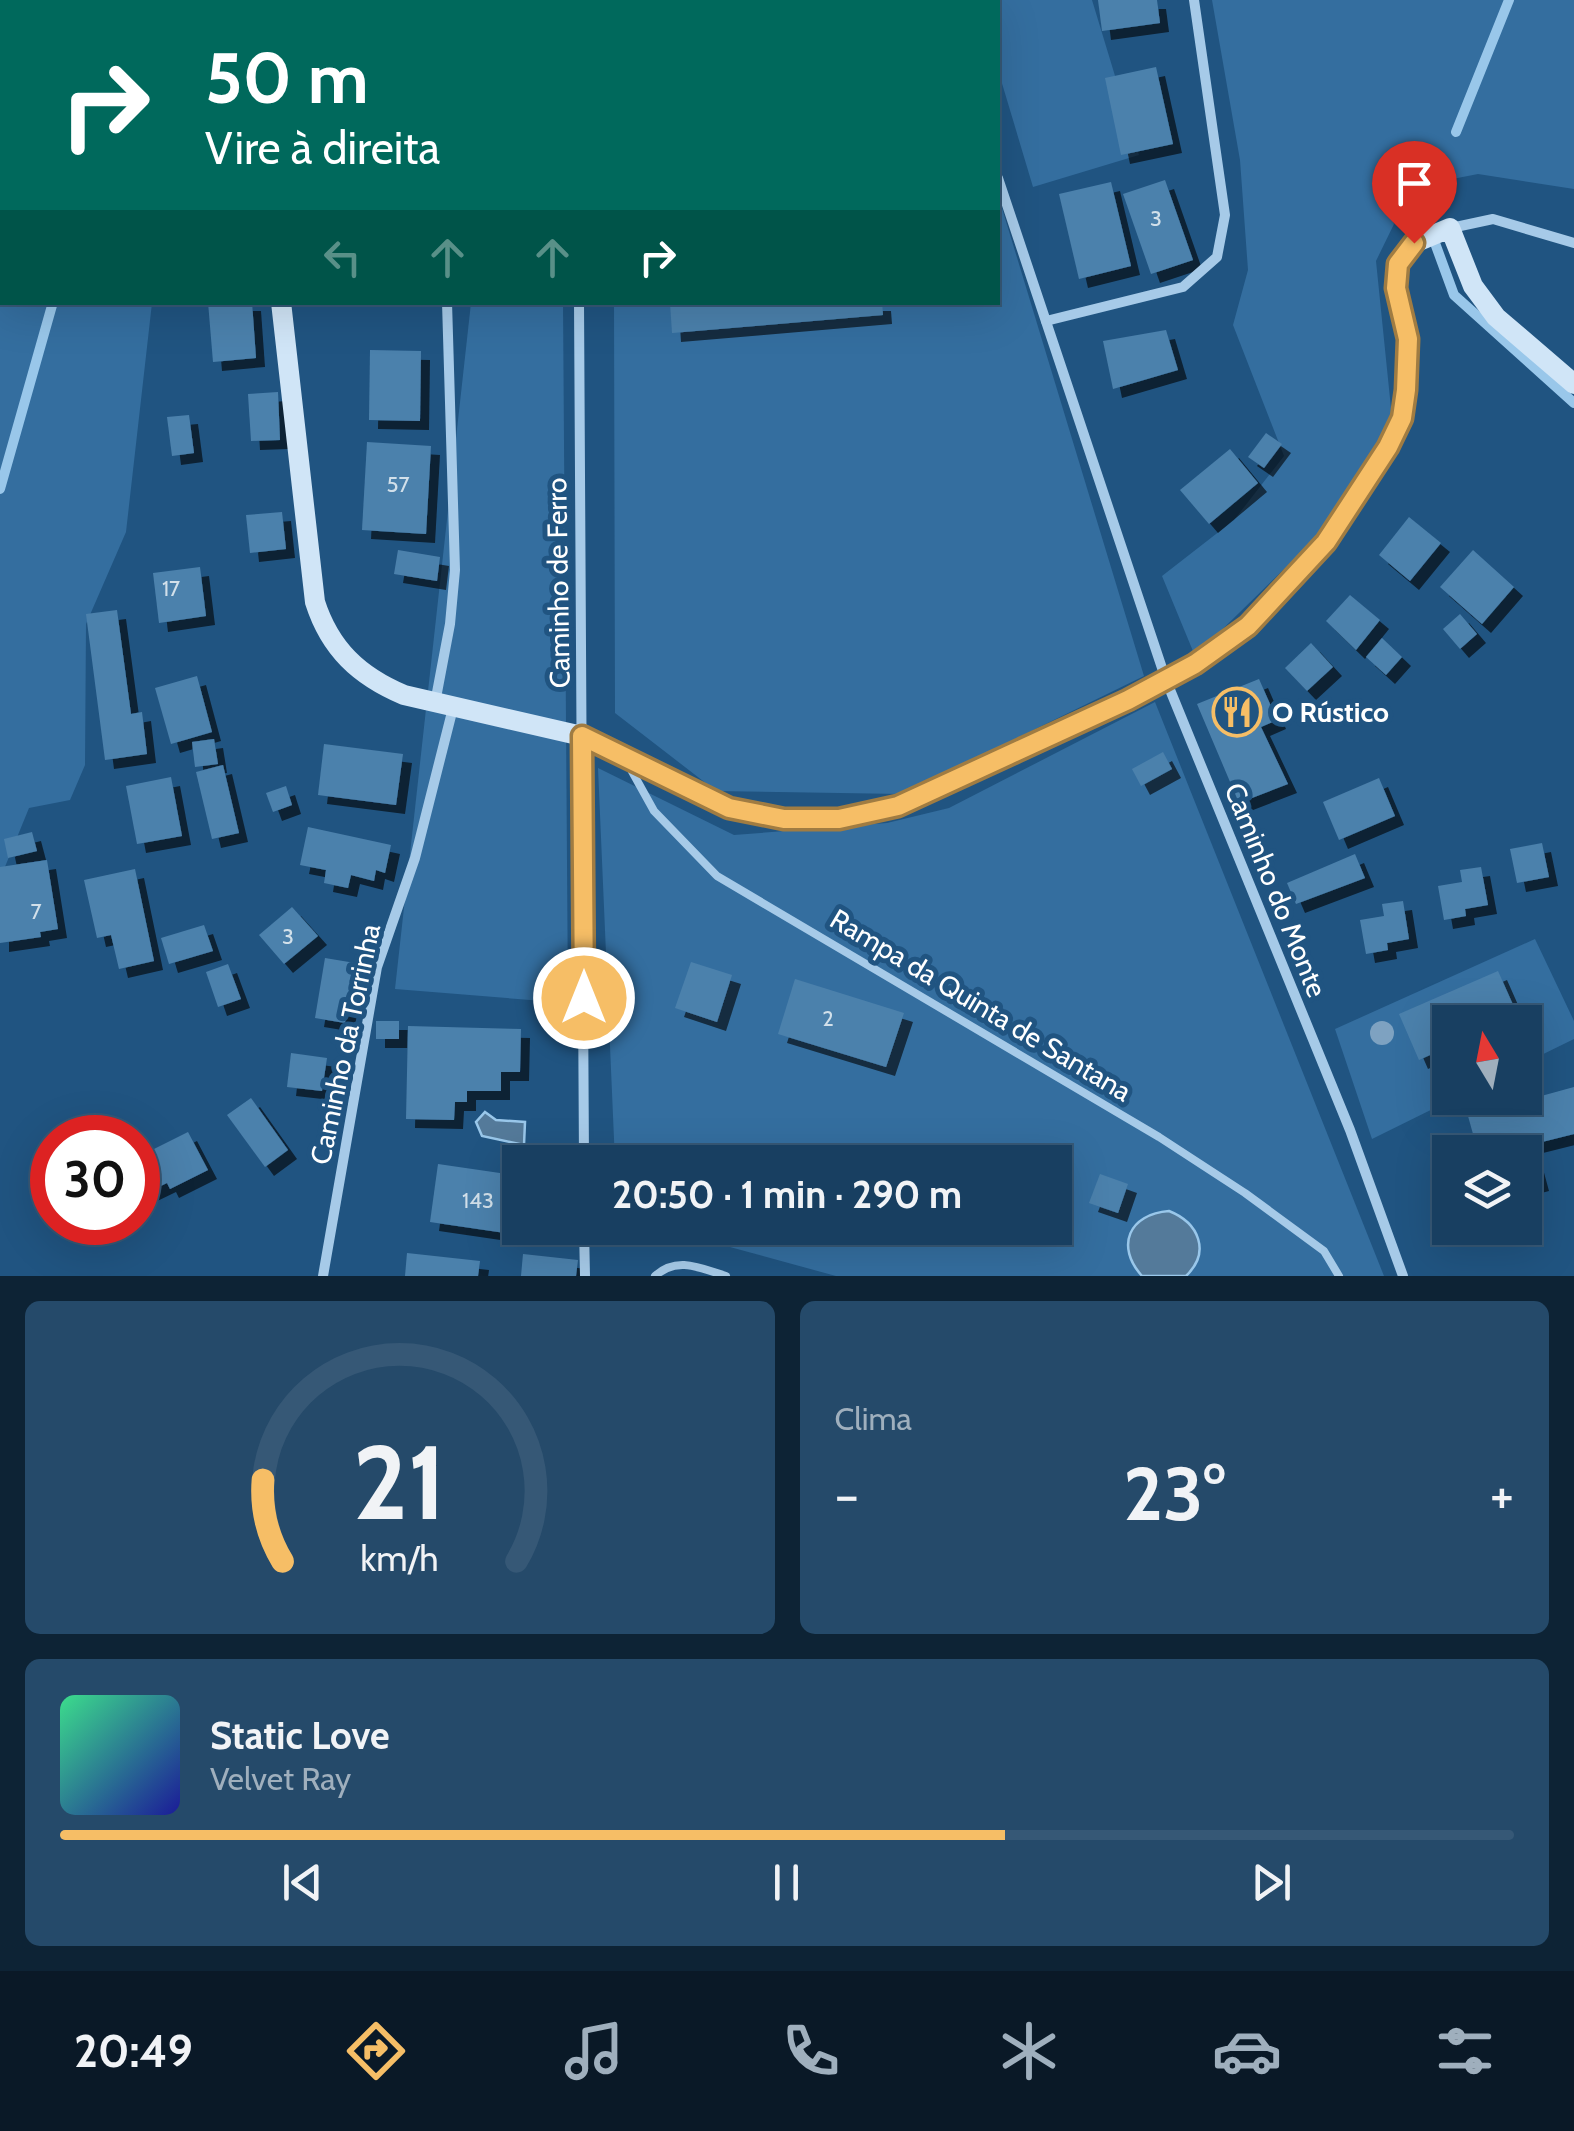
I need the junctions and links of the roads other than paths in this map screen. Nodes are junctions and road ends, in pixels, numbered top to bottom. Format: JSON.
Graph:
{"nodes":[{"id":1,"x":1194,"y":0,"type":"edge"},
{"id":2,"x":1000,"y":184,"type":"edge"},
{"id":3,"x":1450,"y":228,"type":"junction"},
{"id":4,"x":1574,"y":243,"type":"edge"},
{"id":5,"x":280,"y":305,"type":"edge"},
{"id":6,"x":447,"y":305,"type":"edge"},
{"id":7,"x":579,"y":305,"type":"edge"},
{"id":8,"x":1046,"y":321,"type":"junction"},
{"id":9,"x":1574,"y":384,"type":"edge"},
{"id":10,"x":1166,"y":680,"type":"junction"},
{"id":11,"x":444,"y":706,"type":"junction"},
{"id":12,"x":582,"y":736,"type":"junction"},
{"id":13,"x":622,"y":753,"type":"junction"},
{"id":14,"x":584,"y":1145,"type":"edge"},
{"id":15,"x":584,"y":1245,"type":"edge"},
{"id":16,"x":323,"y":1276,"type":"edge"},
{"id":17,"x":585,"y":1276,"type":"edge"},
{"id":18,"x":654,"y":1276,"type":"edge"},
{"id":19,"x":726,"y":1276,"type":"edge"},
{"id":20,"x":1339,"y":1276,"type":"edge"},
{"id":21,"x":1402,"y":1276,"type":"edge"}],
"edges":[{"from":1,"to":8,"type":"street"},
{"from":2,"to":8,"type":"street","name":"Caminho do Monte"},
{"from":3,"to":4,"type":"street"},
{"from":3,"to":9,"type":"street"},
{"from":3,"to":10,"type":"street"},
{"from":5,"to":11,"type":"street"},
{"from":6,"to":11,"type":"street","name":"Caminho da Torrinha"},
{"from":7,"to":12,"type":"street","name":"Caminho de Ferro"},
{"from":8,"to":10,"type":"street","name":"Caminho do Monte"},
{"from":10,"to":13,"type":"street"},
{"from":10,"to":21,"type":"street","name":"Caminho do Monte"},
{"from":11,"to":12,"type":"street"},
{"from":11,"to":16,"type":"street","name":"Caminho da Torrinha"},
{"from":12,"to":13,"type":"street"},
{"from":12,"to":14,"type":"street","name":"Caminho de Ferro"},
{"from":13,"to":20,"type":"lane","name":"Rampa da Quinta de Santana"},
{"from":15,"to":17,"type":"street"},
{"from":18,"to":19,"type":"lane"}]}
